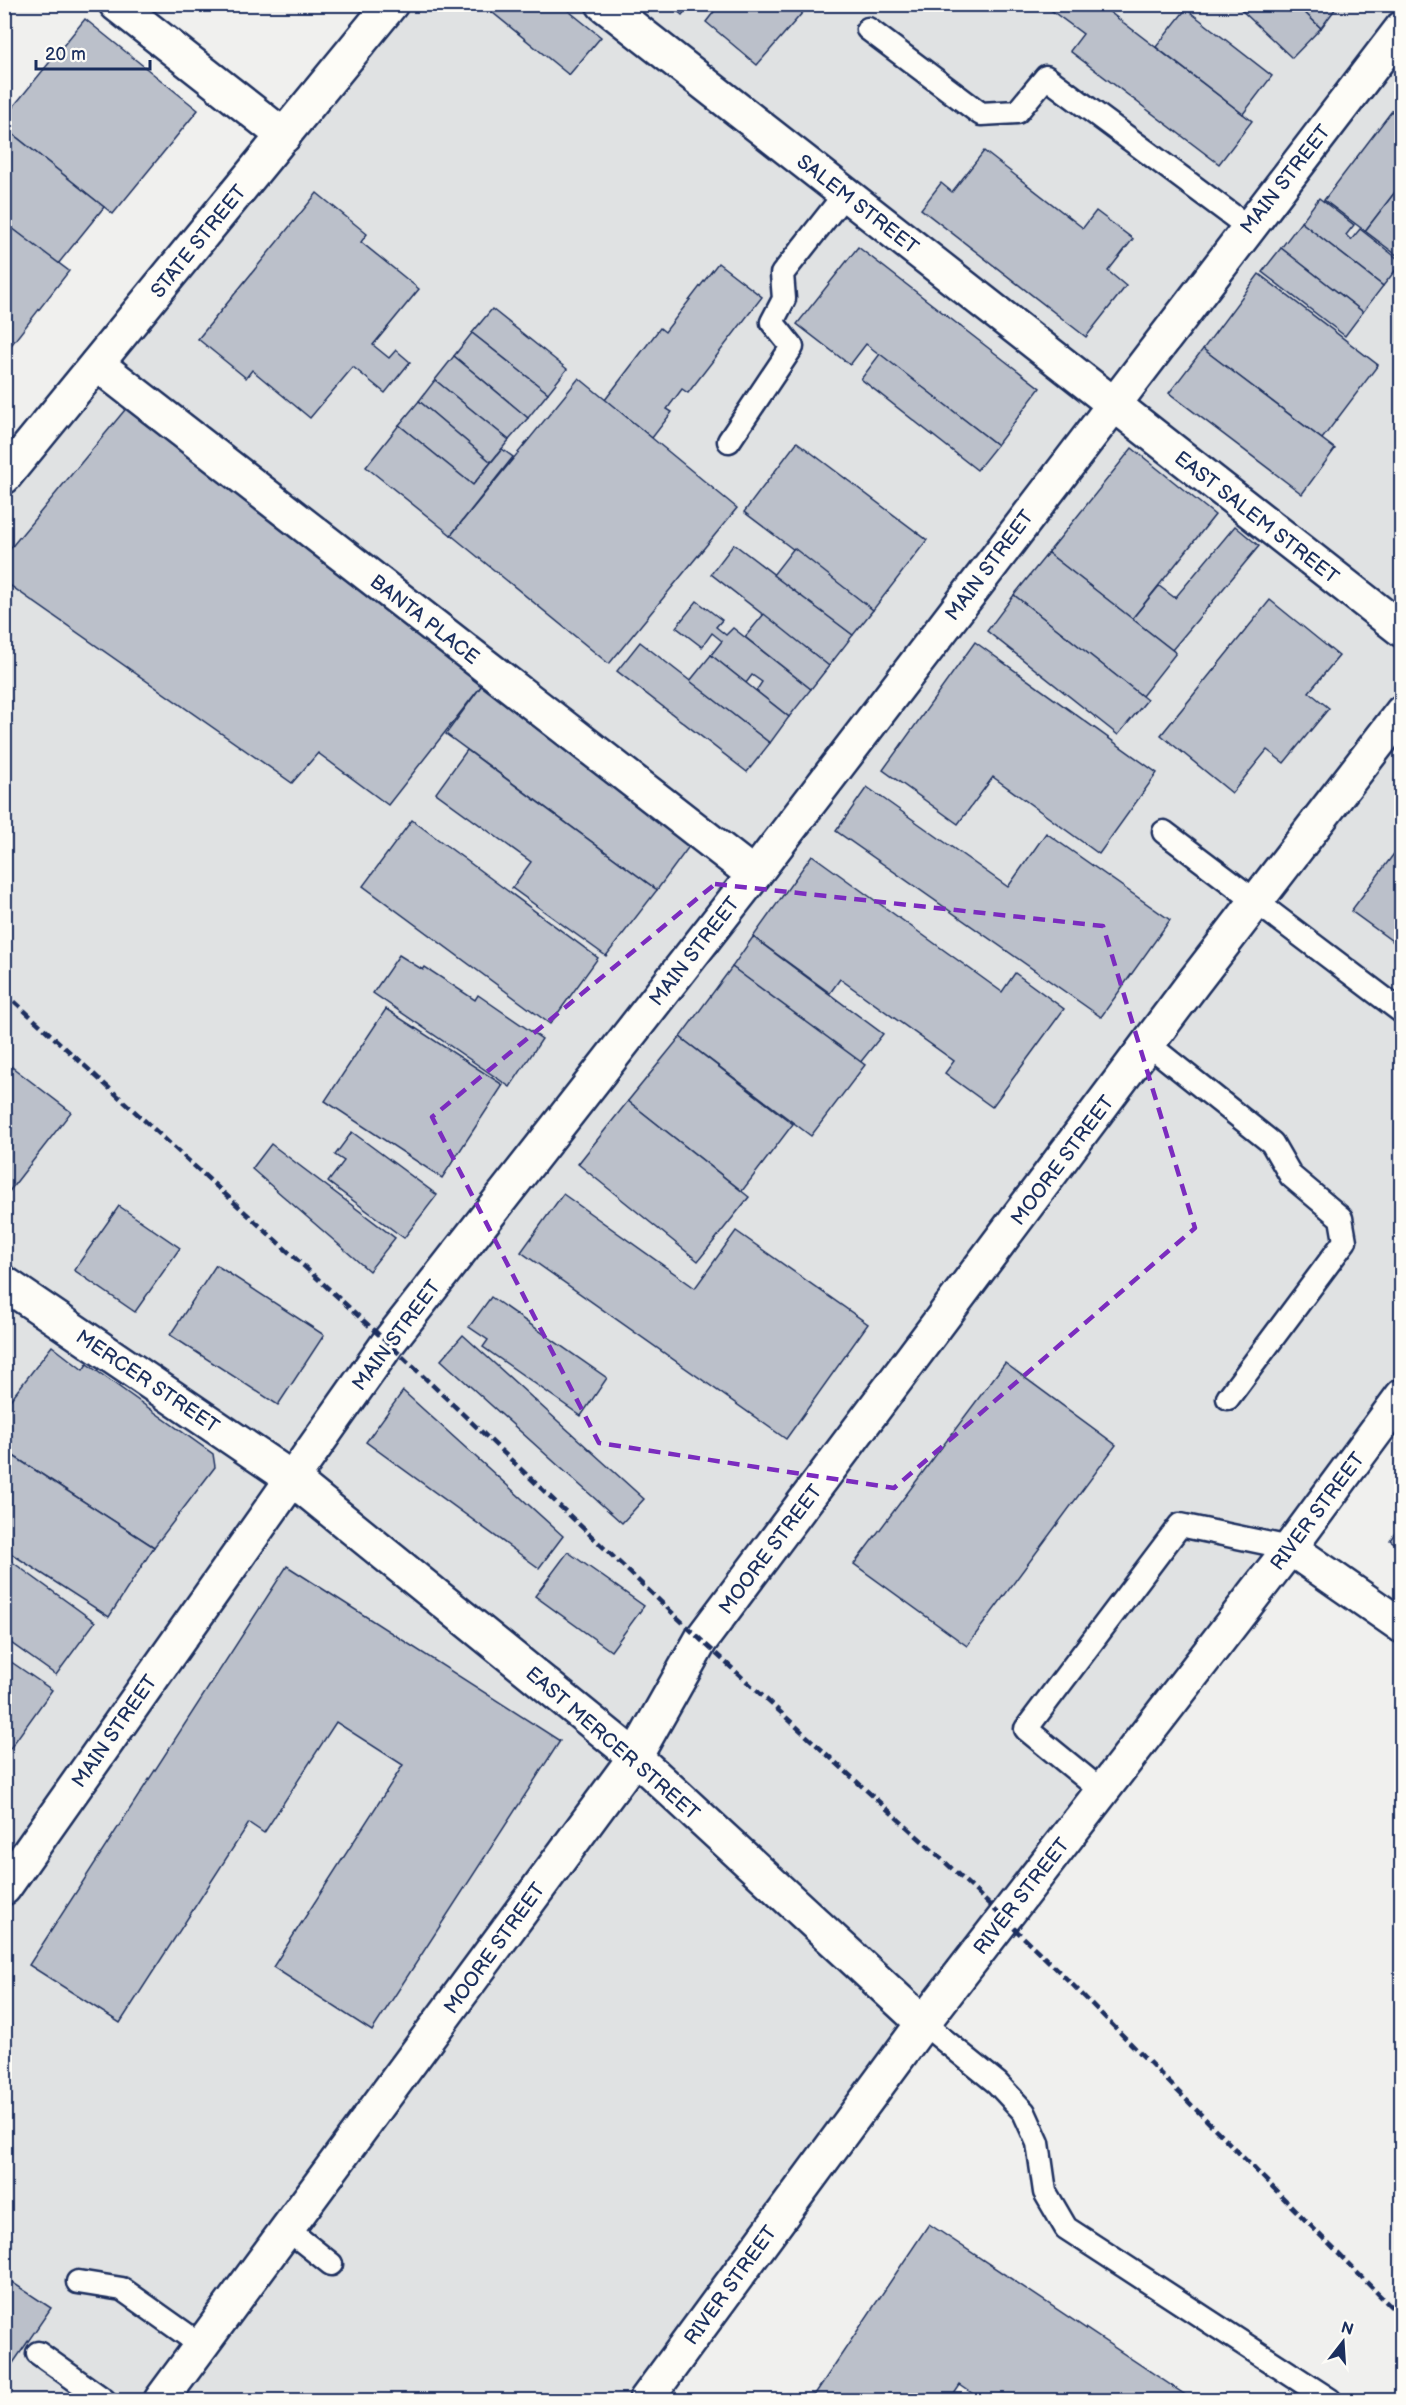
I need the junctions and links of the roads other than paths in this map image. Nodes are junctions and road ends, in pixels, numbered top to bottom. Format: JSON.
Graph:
{"nodes":[{"id":1,"x":116,"y":4,"type":"edge"},
{"id":2,"x":391,"y":4,"type":"edge"},
{"id":3,"x":603,"y":4,"type":"edge"},
{"id":4,"x":868,"y":28,"type":"dead end"},
{"id":5,"x":1401,"y":28,"type":"edge"},
{"id":6,"x":284,"y":136,"type":"junction"},
{"id":7,"x":845,"y":194,"type":"junction"},
{"id":8,"x":1248,"y":227,"type":"junction"},
{"id":9,"x":97,"y":364,"type":"junction"},
{"id":10,"x":1112,"y":404,"type":"junction"},
{"id":11,"x":729,"y":441,"type":"dead end"},
{"id":12,"x":4,"y":477,"type":"edge"},
{"id":13,"x":1401,"y":630,"type":"edge"},
{"id":14,"x":1401,"y":712,"type":"edge"},
{"id":15,"x":1164,"y":832,"type":"dead end"},
{"id":16,"x":754,"y":875,"type":"junction"},
{"id":17,"x":1257,"y":901,"type":"junction"},
{"id":18,"x":1401,"y":1012,"type":"edge"},
{"id":19,"x":1148,"y":1044,"type":"junction"},
{"id":20,"x":4,"y":1283,"type":"edge"},
{"id":21,"x":1401,"y":1396,"type":"edge"},
{"id":22,"x":1228,"y":1398,"type":"dead end"},
{"id":23,"x":291,"y":1478,"type":"junction"},
{"id":24,"x":1290,"y":1548,"type":"junction"},
{"id":25,"x":1401,"y":1626,"type":"edge"},
{"id":26,"x":635,"y":1757,"type":"junction"},
{"id":27,"x":1103,"y":1792,"type":"junction"},
{"id":28,"x":4,"y":1888,"type":"edge"},
{"id":29,"x":923,"y":2023,"type":"junction"},
{"id":30,"x":287,"y":2229,"type":"junction"},
{"id":31,"x":331,"y":2264,"type":"dead end"},
{"id":32,"x":78,"y":2282,"type":"dead end"},
{"id":33,"x":201,"y":2345,"type":"junction"},
{"id":34,"x":38,"y":2354,"type":"dead end"},
{"id":35,"x":104,"y":2400,"type":"edge"},
{"id":36,"x":161,"y":2400,"type":"edge"},
{"id":37,"x":646,"y":2400,"type":"edge"},
{"id":38,"x":1330,"y":2400,"type":"edge"}],
"edges":[{"from":1,"to":6,"type":"street"},
{"from":2,"to":6,"type":"street","name":"STATE STREET"},
{"from":3,"to":7,"type":"street","name":"SALEM STREET"},
{"from":4,"to":8,"type":"lane"},
{"from":5,"to":8,"type":"street","name":"MAIN STREET"},
{"from":6,"to":9,"type":"street","name":"STATE STREET"},
{"from":7,"to":10,"type":"street","name":"SALEM STREET"},
{"from":7,"to":11,"type":"lane"},
{"from":8,"to":10,"type":"street","name":"MAIN STREET"},
{"from":9,"to":12,"type":"street","name":"STATE STREET"},
{"from":9,"to":16,"type":"street","name":"BANTA PLACE"},
{"from":10,"to":13,"type":"street","name":"EAST SALEM STREET"},
{"from":10,"to":16,"type":"street","name":"MAIN STREET"},
{"from":14,"to":17,"type":"street","name":"MOORE STREET"},
{"from":15,"to":17,"type":"lane"},
{"from":16,"to":23,"type":"street","name":"MAIN STREET"},
{"from":17,"to":18,"type":"lane"},
{"from":17,"to":19,"type":"street","name":"MOORE STREET"},
{"from":19,"to":22,"type":"lane"},
{"from":19,"to":26,"type":"street","name":"MOORE STREET"},
{"from":20,"to":23,"type":"street","name":"MERCER STREET"},
{"from":21,"to":24,"type":"street","name":"RIVER STREET"},
{"from":23,"to":26,"type":"street","name":"EAST MERCER STREET"},
{"from":23,"to":28,"type":"street","name":"MAIN STREET"},
{"from":24,"to":25,"type":"street"},
{"from":24,"to":27,"type":"street","name":"RIVER STREET"},
{"from":24,"to":27,"type":"lane"},
{"from":26,"to":29,"type":"street","name":"EAST MERCER STREET"},
{"from":26,"to":30,"type":"street","name":"MOORE STREET"},
{"from":27,"to":29,"type":"street","name":"RIVER STREET"},
{"from":29,"to":37,"type":"street","name":"RIVER STREET"},
{"from":29,"to":38,"type":"lane"},
{"from":30,"to":31,"type":"lane"},
{"from":30,"to":33,"type":"street","name":"MOORE STREET"},
{"from":32,"to":33,"type":"lane"},
{"from":33,"to":36,"type":"street","name":"MOORE STREET"},
{"from":34,"to":35,"type":"lane"}]}
